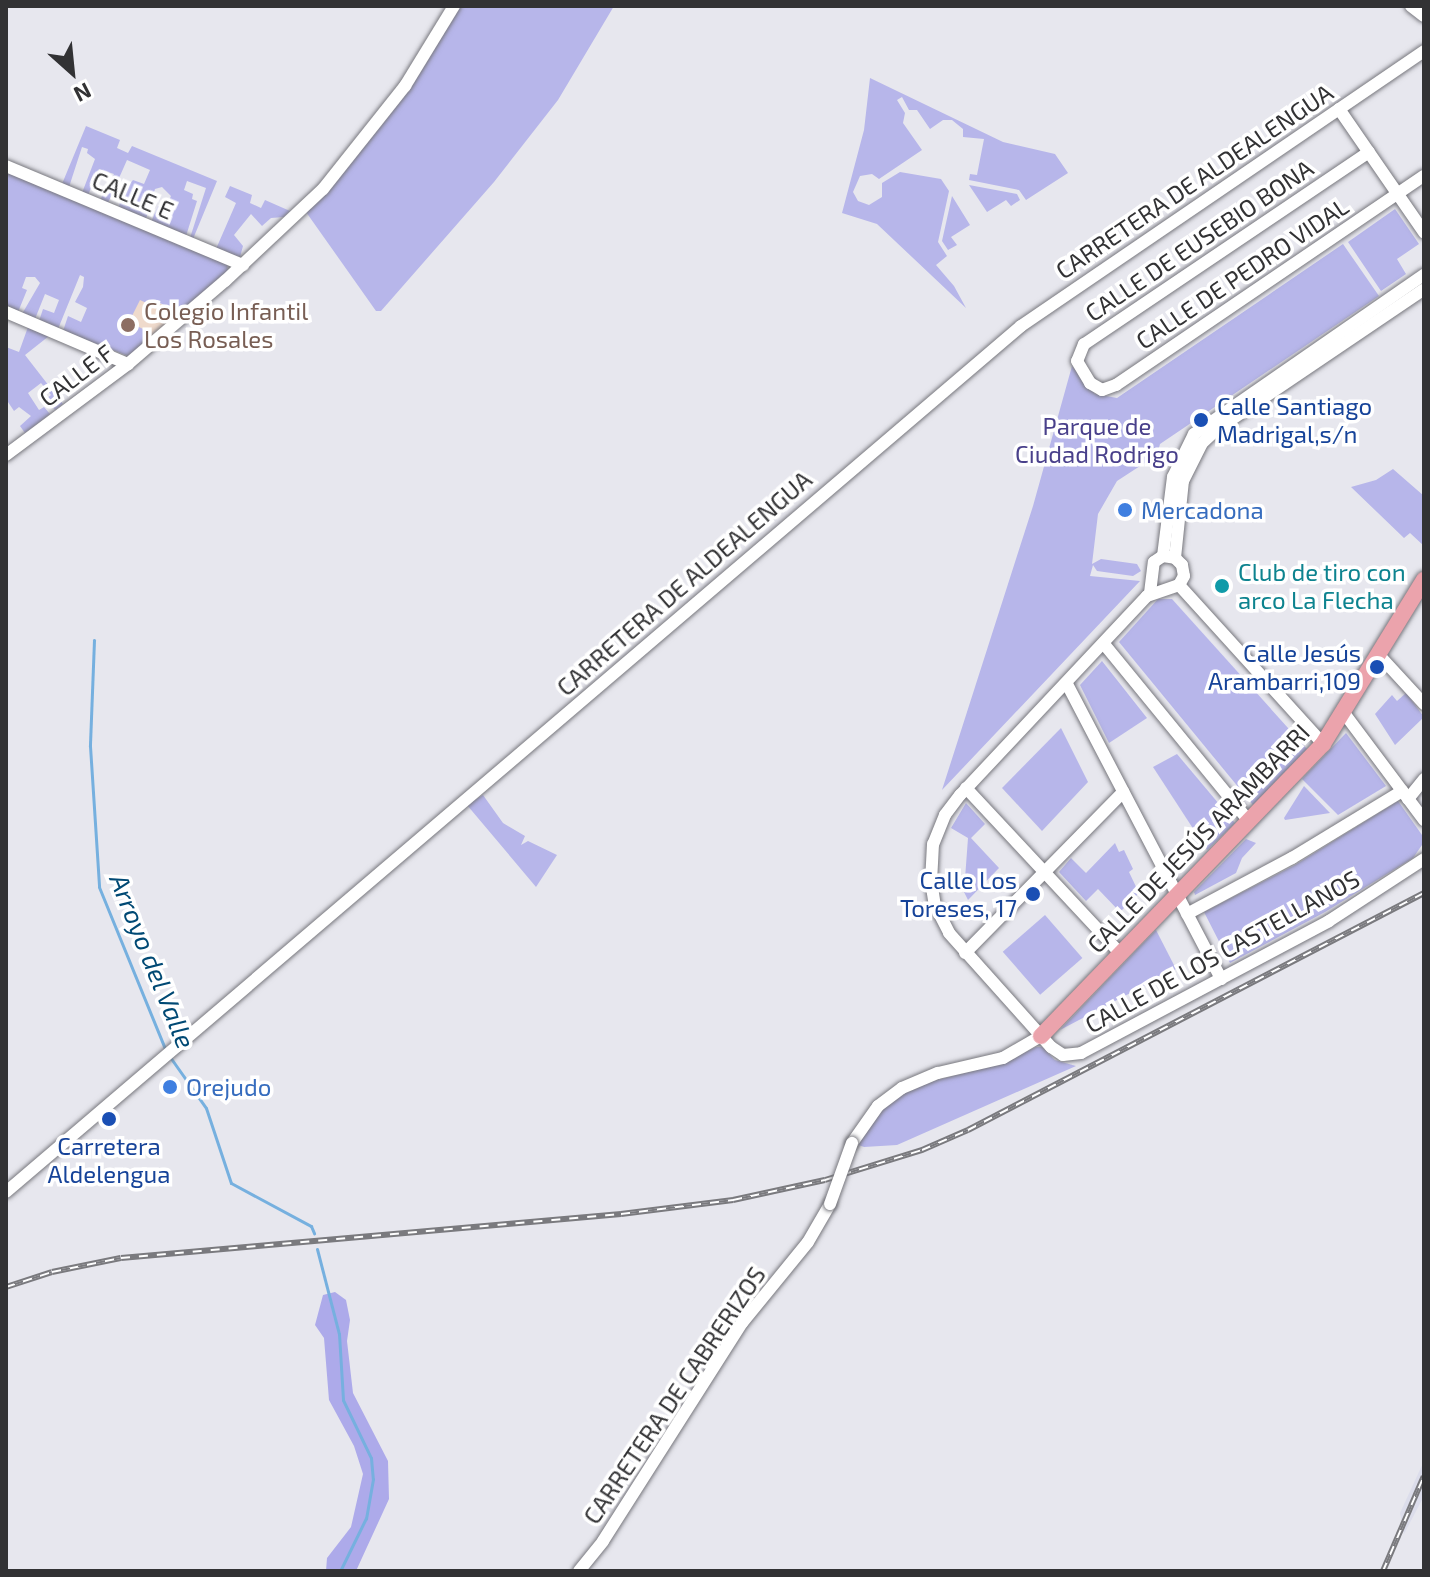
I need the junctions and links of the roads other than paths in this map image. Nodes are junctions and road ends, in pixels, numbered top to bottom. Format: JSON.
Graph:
{"nodes":[{"id":1,"x":454,"y":6,"type":"edge"},
{"id":2,"x":1411,"y":6,"type":"edge"},
{"id":3,"x":1424,"y":16,"type":"edge"},
{"id":4,"x":1424,"y":51,"type":"edge"},
{"id":5,"x":1339,"y":109,"type":"junction"},
{"id":6,"x":1369,"y":152,"type":"junction"},
{"id":7,"x":6,"y":166,"type":"edge"},
{"id":8,"x":1424,"y":176,"type":"edge"},
{"id":9,"x":1398,"y":194,"type":"junction"},
{"id":10,"x":1424,"y":232,"type":"edge"},
{"id":11,"x":243,"y":265,"type":"junction"},
{"id":12,"x":1424,"y":275,"type":"edge"},
{"id":13,"x":1424,"y":289,"type":"edge"},
{"id":14,"x":6,"y":312,"type":"edge"},
{"id":15,"x":128,"y":364,"type":"junction"},
{"id":16,"x":1085,"y":377,"type":"joint"},
{"id":17,"x":6,"y":455,"type":"edge"},
{"id":18,"x":1169,"y":557,"type":"junction"},
{"id":19,"x":1151,"y":578,"type":"junction"},
{"id":20,"x":1179,"y":585,"type":"junction"},
{"id":21,"x":1422,"y":587,"type":"edge"},
{"id":22,"x":1165,"y":590,"type":"junction"},
{"id":23,"x":1150,"y":593,"type":"junction"},
{"id":24,"x":1104,"y":644,"type":"junction"},
{"id":25,"x":1378,"y":654,"type":"junction"},
{"id":26,"x":1067,"y":684,"type":"junction"},
{"id":27,"x":1424,"y":704,"type":"edge"},
{"id":28,"x":1344,"y":713,"type":"junction"},
{"id":29,"x":1323,"y":744,"type":"junction"},
{"id":30,"x":1424,"y":779,"type":"edge"},
{"id":31,"x":966,"y":788,"type":"junction"},
{"id":32,"x":1123,"y":792,"type":"junction"},
{"id":33,"x":1405,"y":795,"type":"junction"},
{"id":34,"x":1424,"y":820,"type":"edge"},
{"id":35,"x":1249,"y":821,"type":"junction"},
{"id":36,"x":1424,"y":859,"type":"edge"},
{"id":37,"x":1044,"y":871,"type":"junction"},
{"id":38,"x":1177,"y":895,"type":"junction"},
{"id":39,"x":1187,"y":914,"type":"junction"},
{"id":40,"x":965,"y":953,"type":"junction"},
{"id":41,"x":1121,"y":954,"type":"junction"},
{"id":42,"x":1221,"y":979,"type":"junction"},
{"id":43,"x":1041,"y":1036,"type":"junction"},
{"id":44,"x":6,"y":1192,"type":"edge"},
{"id":45,"x":579,"y":1571,"type":"edge"}],
"edges":[{"from":1,"to":11,"type":"street","name":"CALLE F"},
{"from":2,"to":3,"type":"street"},
{"from":4,"to":5,"type":"street","name":"CARRETERA DE ALDEALENGUA"},
{"from":5,"to":6,"type":"street"},
{"from":5,"to":44,"type":"street","name":"CARRETERA DE ALDEALENGUA"},
{"from":6,"to":9,"type":"street"},
{"from":6,"to":16,"type":"street","name":"CALLE DE EUSEBIO BONA"},
{"from":7,"to":11,"type":"street","name":"CALLE E"},
{"from":8,"to":9,"type":"street","name":"CALLE DE PEDRO VIDAL"},
{"from":9,"to":10,"type":"street"},
{"from":9,"to":16,"type":"street","name":"CALLE DE PEDRO VIDAL"},
{"from":11,"to":15,"type":"street","name":"CALLE F"},
{"from":12,"to":18,"type":"street"},
{"from":13,"to":18,"type":"street"},
{"from":14,"to":15,"type":"street"},
{"from":15,"to":17,"type":"street","name":"CALLE F"},
{"from":18,"to":19,"type":"street"},
{"from":18,"to":20,"type":"street"},
{"from":19,"to":22,"type":"street"},
{"from":19,"to":23,"type":"street"},
{"from":20,"to":22,"type":"street"},
{"from":20,"to":29,"type":"street"},
{"from":21,"to":25,"type":"main road","name":"CALLE DE JESÚS ARAMBARRI"},
{"from":22,"to":23,"type":"street"},
{"from":23,"to":24,"type":"street","name":"CALLE DE LOS CASTELLANOS"},
{"from":24,"to":26,"type":"street","name":"CALLE DE LOS CASTELLANOS"},
{"from":24,"to":35,"type":"street"},
{"from":25,"to":27,"type":"street"},
{"from":25,"to":28,"type":"main road","name":"CALLE DE JESÚS ARAMBARRI"},
{"from":26,"to":31,"type":"street","name":"CALLE DE LOS CASTELLANOS"},
{"from":26,"to":32,"type":"street"},
{"from":28,"to":29,"type":"main road","name":"CALLE DE JESÚS ARAMBARRI"},
{"from":28,"to":33,"type":"street"},
{"from":29,"to":35,"type":"main road","name":"CALLE DE JESÚS ARAMBARRI"},
{"from":30,"to":33,"type":"street"},
{"from":31,"to":37,"type":"street"},
{"from":31,"to":40,"type":"street","name":"CALLE DE LOS CASTELLANOS"},
{"from":32,"to":37,"type":"street"},
{"from":32,"to":38,"type":"street"},
{"from":33,"to":34,"type":"street"},
{"from":33,"to":39,"type":"street"},
{"from":35,"to":38,"type":"main road","name":"CALLE DE JESÚS ARAMBARRI"},
{"from":36,"to":42,"type":"street","name":"CALLE DE LOS CASTELLANOS"},
{"from":37,"to":40,"type":"street"},
{"from":37,"to":41,"type":"street"},
{"from":38,"to":39,"type":"street"},
{"from":38,"to":41,"type":"main road","name":"CALLE DE JESÚS ARAMBARRI"},
{"from":39,"to":42,"type":"street"},
{"from":40,"to":43,"type":"street","name":"CALLE DE LOS CASTELLANOS"},
{"from":41,"to":43,"type":"main road","name":"CALLE DE JESÚS ARAMBARRI"},
{"from":42,"to":43,"type":"street","name":"CALLE DE LOS CASTELLANOS"},
{"from":43,"to":45,"type":"street","name":"CARRETERA DE CABRERIZOS","bridge":true}]}
